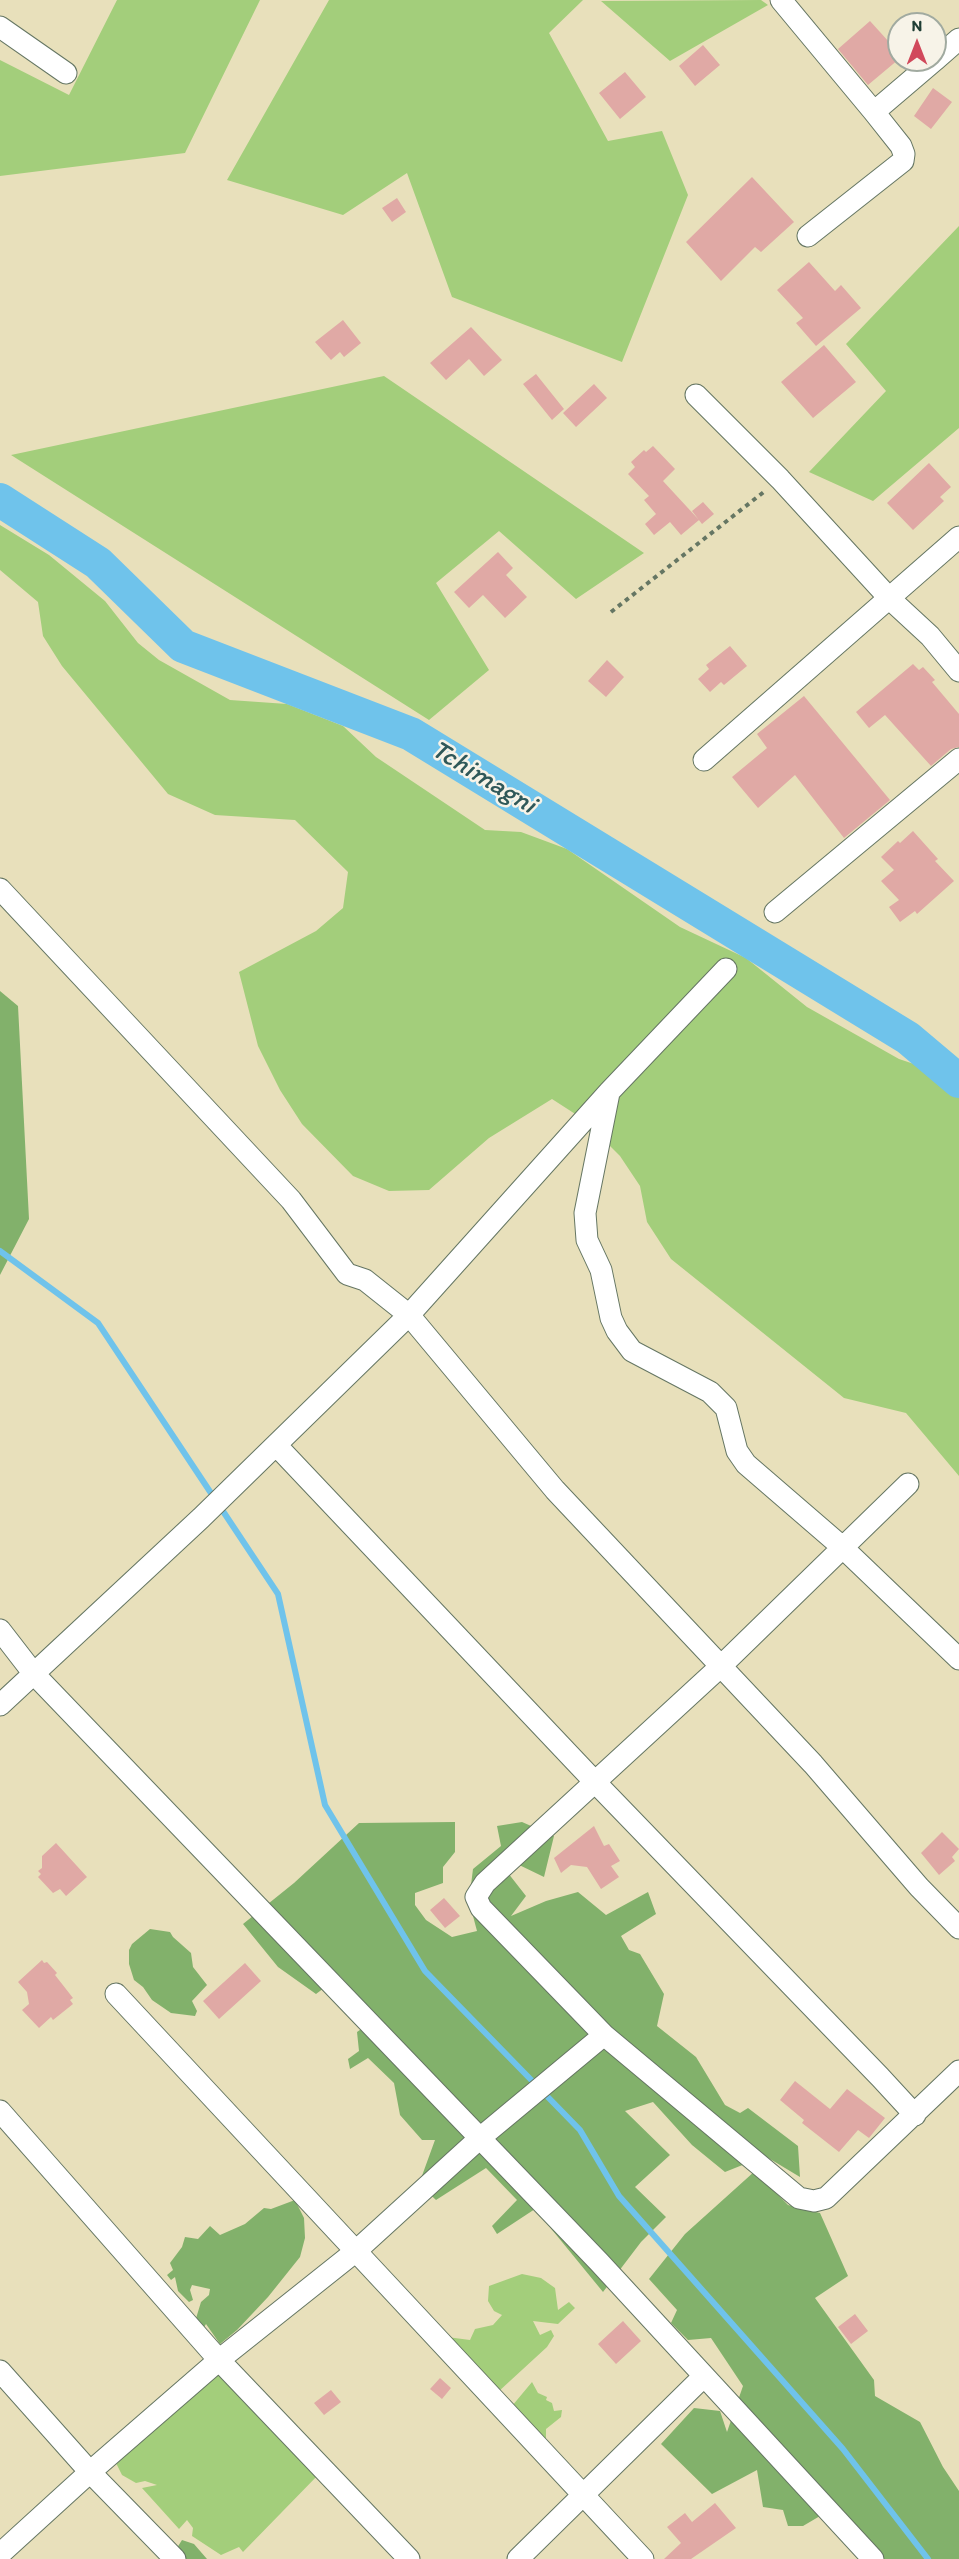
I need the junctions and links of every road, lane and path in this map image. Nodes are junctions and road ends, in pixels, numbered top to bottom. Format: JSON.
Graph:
{"nodes":[{"id":1,"x":781,"y":0,"type":"edge"},
{"id":2,"x":0,"y":27,"type":"edge"},
{"id":3,"x":959,"y":39,"type":"edge"},
{"id":4,"x":947,"y":50,"type":"edge"},
{"id":5,"x":66,"y":72,"type":"dead end"},
{"id":6,"x":921,"y":72,"type":"edge"},
{"id":7,"x":874,"y":112,"type":"junction"},
{"id":8,"x":808,"y":236,"type":"dead end"},
{"id":9,"x":696,"y":395,"type":"dead end"},
{"id":10,"x":780,"y":479,"type":"junction"},
{"id":11,"x":959,"y":537,"type":"edge"},
{"id":12,"x":890,"y":598,"type":"junction"},
{"id":13,"x":611,"y":612,"type":"dead end"},
{"id":14,"x":959,"y":671,"type":"edge"},
{"id":15,"x":959,"y":759,"type":"edge"},
{"id":16,"x":704,"y":760,"type":"dead end"},
{"id":17,"x":0,"y":889,"type":"edge"},
{"id":18,"x":775,"y":912,"type":"dead end"},
{"id":19,"x":726,"y":969,"type":"dead end"},
{"id":20,"x":609,"y":1092,"type":"junction"},
{"id":21,"x":409,"y":1316,"type":"junction"},
{"id":22,"x":276,"y":1445,"type":"junction"},
{"id":23,"x":908,"y":1484,"type":"dead end"},
{"id":24,"x":842,"y":1546,"type":"junction"},
{"id":25,"x":0,"y":1630,"type":"edge"},
{"id":26,"x":959,"y":1659,"type":"edge"},
{"id":27,"x":720,"y":1667,"type":"junction"},
{"id":28,"x":34,"y":1674,"type":"junction"},
{"id":29,"x":0,"y":1705,"type":"edge"},
{"id":30,"x":594,"y":1781,"type":"junction"},
{"id":31,"x":959,"y":1928,"type":"edge"},
{"id":32,"x":116,"y":1994,"type":"dead end"},
{"id":33,"x":604,"y":2035,"type":"junction"},
{"id":34,"x":959,"y":2070,"type":"edge"},
{"id":35,"x":0,"y":2110,"type":"edge"},
{"id":36,"x":915,"y":2115,"type":"junction"},
{"id":37,"x":480,"y":2138,"type":"junction"},
{"id":38,"x":356,"y":2251,"type":"junction"},
{"id":39,"x":219,"y":2360,"type":"junction"},
{"id":40,"x":0,"y":2371,"type":"edge"},
{"id":41,"x":703,"y":2377,"type":"junction"},
{"id":42,"x":90,"y":2472,"type":"junction"},
{"id":43,"x":584,"y":2497,"type":"junction"},
{"id":44,"x":0,"y":2554,"type":"edge"},
{"id":45,"x":175,"y":2559,"type":"edge"},
{"id":46,"x":409,"y":2559,"type":"edge"},
{"id":47,"x":518,"y":2559,"type":"edge"},
{"id":48,"x":643,"y":2559,"type":"edge"},
{"id":49,"x":873,"y":2559,"type":"edge"}],
"edges":[{"from":1,"to":7,"type":"street"},
{"from":2,"to":5,"type":"street"},
{"from":3,"to":4,"type":"street"},
{"from":6,"to":7,"type":"street"},
{"from":7,"to":8,"type":"street"},
{"from":9,"to":10,"type":"street"},
{"from":10,"to":12,"type":"street"},
{"from":10,"to":13,"type":"path"},
{"from":11,"to":12,"type":"street"},
{"from":12,"to":14,"type":"street"},
{"from":12,"to":16,"type":"street"},
{"from":15,"to":18,"type":"street"},
{"from":17,"to":21,"type":"street"},
{"from":19,"to":20,"type":"street"},
{"from":20,"to":21,"type":"street"},
{"from":20,"to":24,"type":"street"},
{"from":21,"to":22,"type":"street"},
{"from":21,"to":27,"type":"street"},
{"from":22,"to":28,"type":"street"},
{"from":22,"to":30,"type":"street"},
{"from":23,"to":24,"type":"street"},
{"from":24,"to":26,"type":"street"},
{"from":24,"to":27,"type":"street"},
{"from":25,"to":28,"type":"street"},
{"from":27,"to":30,"type":"street"},
{"from":27,"to":31,"type":"street"},
{"from":28,"to":29,"type":"street"},
{"from":28,"to":37,"type":"street"},
{"from":30,"to":33,"type":"street"},
{"from":30,"to":36,"type":"street"},
{"from":32,"to":38,"type":"street"},
{"from":33,"to":36,"type":"street"},
{"from":33,"to":37,"type":"street"},
{"from":34,"to":36,"type":"street"},
{"from":35,"to":39,"type":"street"},
{"from":37,"to":38,"type":"street"},
{"from":37,"to":41,"type":"street"},
{"from":38,"to":39,"type":"street"},
{"from":38,"to":43,"type":"street"},
{"from":39,"to":42,"type":"street"},
{"from":39,"to":46,"type":"street"},
{"from":40,"to":42,"type":"street"},
{"from":41,"to":43,"type":"street"},
{"from":41,"to":49,"type":"street"},
{"from":42,"to":44,"type":"street"},
{"from":42,"to":45,"type":"street"},
{"from":43,"to":47,"type":"street"},
{"from":43,"to":48,"type":"street"}]}
